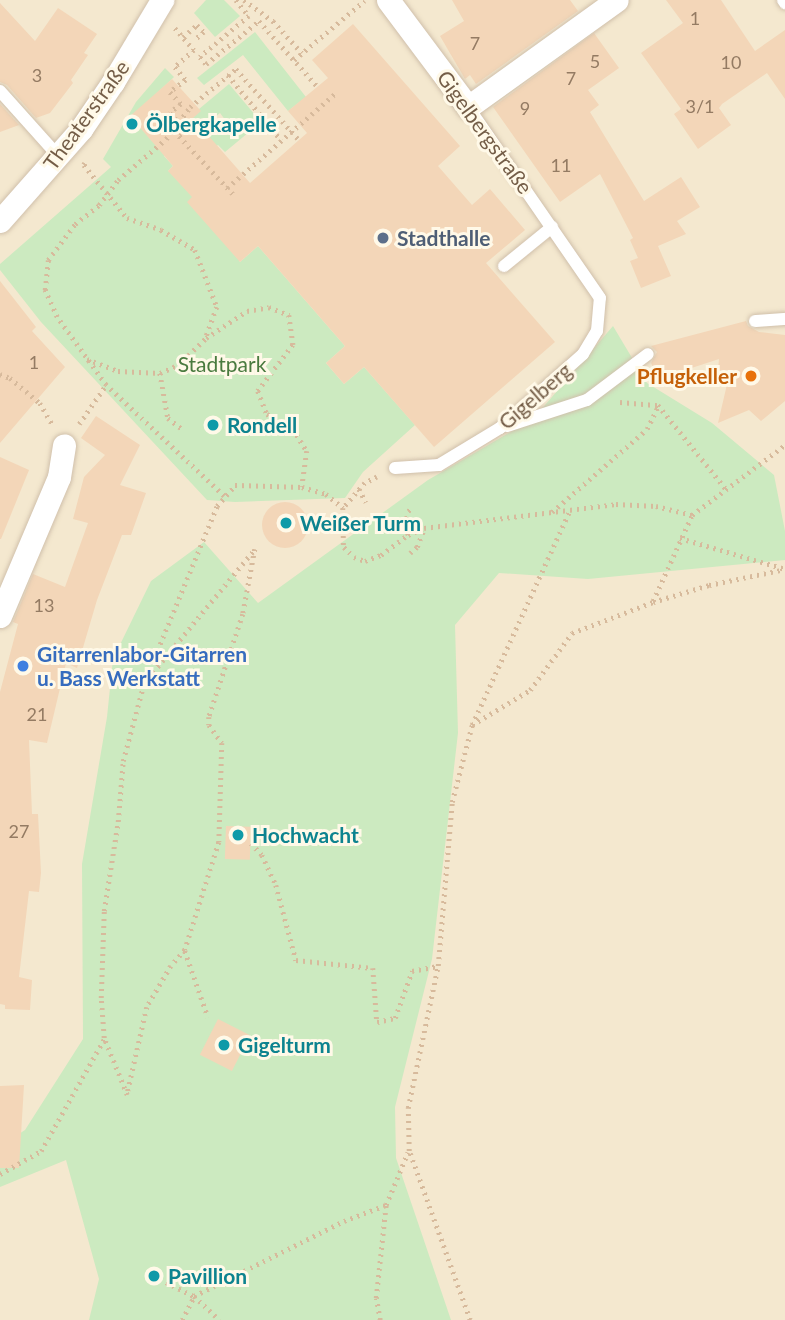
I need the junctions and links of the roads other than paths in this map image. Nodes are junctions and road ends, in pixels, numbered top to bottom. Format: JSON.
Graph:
{"nodes":[{"id":1,"x":162,"y":0,"type":"edge"},
{"id":2,"x":388,"y":0,"type":"edge"},
{"id":3,"x":617,"y":0,"type":"edge"},
{"id":4,"x":0,"y":91,"type":"edge"},
{"id":5,"x":468,"y":107,"type":"junction"},
{"id":6,"x":59,"y":157,"type":"junction"},
{"id":7,"x":0,"y":222,"type":"edge"},
{"id":8,"x":552,"y":226,"type":"junction"},
{"id":9,"x":579,"y":265,"type":"joint"},
{"id":10,"x":504,"y":266,"type":"dead end"},
{"id":11,"x":785,"y":319,"type":"edge"},
{"id":12,"x":755,"y":321,"type":"dead end"},
{"id":13,"x":648,"y":354,"type":"dead end"},
{"id":14,"x":500,"y":428,"type":"junction"},
{"id":15,"x":64,"y":445,"type":"road end"},
{"id":16,"x":395,"y":468,"type":"road end"},
{"id":17,"x":0,"y":616,"type":"edge"}],
"edges":[{"from":1,"to":6,"type":"street","name":"Theaterstraße"},
{"from":2,"to":5,"type":"street","name":"Gigelbergstraße"},
{"from":3,"to":5,"type":"street"},
{"from":4,"to":6,"type":"lane"},
{"from":5,"to":8,"type":"lane","name":"Gigelbergstraße"},
{"from":6,"to":7,"type":"street","name":"Theaterstraße"},
{"from":8,"to":9,"type":"lane","name":"Gigelbergstraße"},
{"from":8,"to":10,"type":"lane"},
{"from":9,"to":14,"type":"lane","name":"Gigelberg"},
{"from":11,"to":12,"type":"lane"},
{"from":13,"to":14,"type":"lane"},
{"from":14,"to":16,"type":"lane","name":"Gigelberg"},
{"from":15,"to":17,"type":"street"}]}
